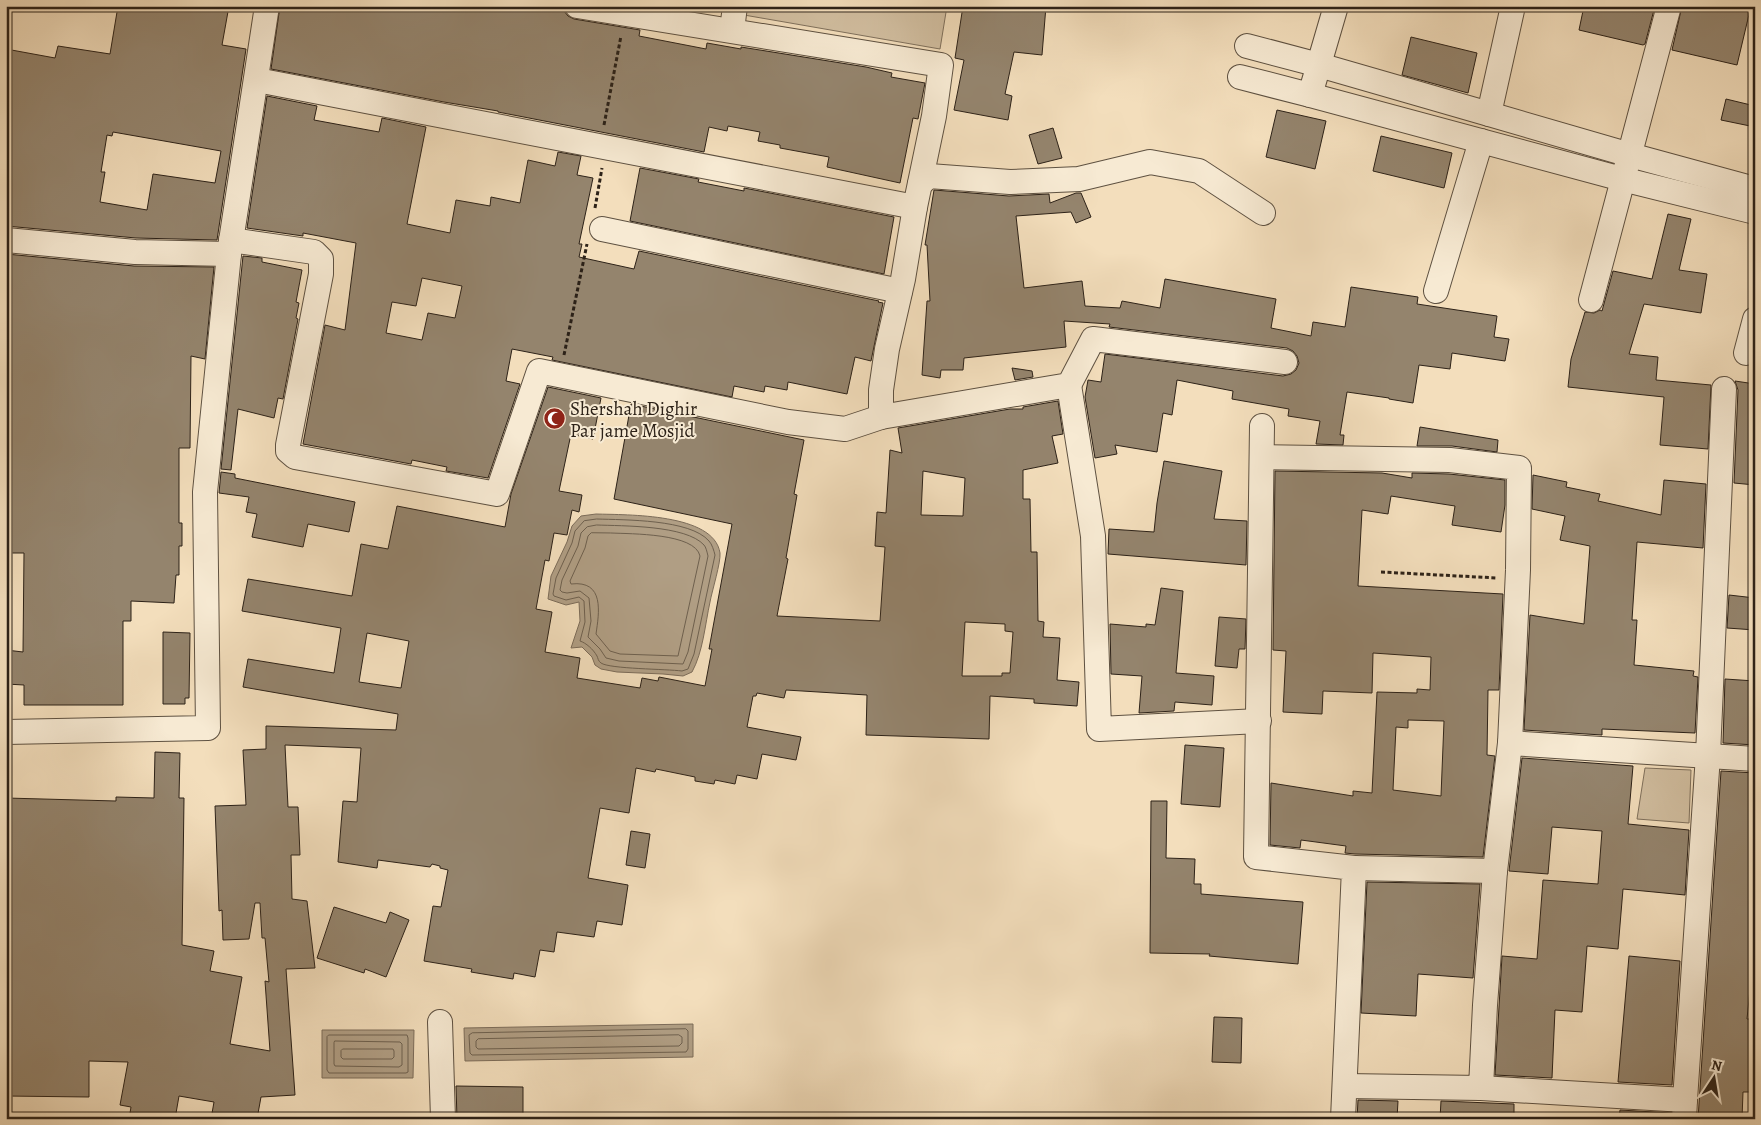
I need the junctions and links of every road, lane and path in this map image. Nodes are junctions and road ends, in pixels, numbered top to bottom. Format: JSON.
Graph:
{"nodes":[{"id":1,"x":267,"y":6,"type":"edge"},
{"id":2,"x":577,"y":6,"type":"edge"},
{"id":3,"x":735,"y":6,"type":"edge"},
{"id":4,"x":1336,"y":6,"type":"edge"},
{"id":5,"x":1512,"y":6,"type":"edge"},
{"id":6,"x":1669,"y":6,"type":"edge"},
{"id":7,"x":626,"y":14,"type":"junction"},
{"id":8,"x":732,"y":30,"type":"junction"},
{"id":9,"x":1248,"y":46,"type":"dead end"},
{"id":10,"x":1319,"y":65,"type":"junction"},
{"id":11,"x":1240,"y":77,"type":"dead end"},
{"id":12,"x":257,"y":80,"type":"junction"},
{"id":13,"x":1310,"y":95,"type":"junction"},
{"id":14,"x":1489,"y":114,"type":"junction"},
{"id":15,"x":1480,"y":141,"type":"junction"},
{"id":16,"x":603,"y":146,"type":"junction"},
{"id":17,"x":1630,"y":155,"type":"junction"},
{"id":18,"x":1622,"y":179,"type":"junction"},
{"id":19,"x":1755,"y":189,"type":"edge"},
{"id":20,"x":917,"y":195,"type":"junction"},
{"id":21,"x":1755,"y":212,"type":"edge"},
{"id":22,"x":1263,"y":213,"type":"dead end"},
{"id":23,"x":594,"y":229,"type":"junction"},
{"id":24,"x":6,"y":240,"type":"edge"},
{"id":25,"x":230,"y":247,"type":"junction"},
{"id":26,"x":900,"y":291,"type":"junction"},
{"id":27,"x":1436,"y":291,"type":"dead end"},
{"id":28,"x":1591,"y":300,"type":"dead end"},
{"id":29,"x":1755,"y":319,"type":"edge"},
{"id":30,"x":1746,"y":353,"type":"dead end"},
{"id":31,"x":1285,"y":362,"type":"dead end"},
{"id":32,"x":560,"y":375,"type":"junction"},
{"id":33,"x":1069,"y":384,"type":"junction"},
{"id":34,"x":1724,"y":389,"type":"dead end"},
{"id":35,"x":881,"y":417,"type":"junction"},
{"id":36,"x":1262,"y":426,"type":"dead end"},
{"id":37,"x":1262,"y":457,"type":"junction"},
{"id":38,"x":1381,"y":572,"type":"dead end"},
{"id":39,"x":1517,"y":579,"type":"junction"},
{"id":40,"x":1259,"y":721,"type":"junction"},
{"id":41,"x":6,"y":732,"type":"edge"},
{"id":42,"x":1510,"y":743,"type":"junction"},
{"id":43,"x":1708,"y":755,"type":"junction"},
{"id":44,"x":1755,"y":759,"type":"edge"},
{"id":45,"x":1354,"y":868,"type":"junction"},
{"id":46,"x":1495,"y":872,"type":"junction"},
{"id":47,"x":440,"y":1022,"type":"dead end"},
{"id":48,"x":1345,"y":1086,"type":"junction"},
{"id":49,"x":1481,"y":1088,"type":"junction"},
{"id":50,"x":1684,"y":1109,"type":"edge"},
{"id":51,"x":442,"y":1119,"type":"edge"},
{"id":52,"x":1343,"y":1119,"type":"edge"}],
"edges":[{"from":1,"to":12,"type":"street"},
{"from":2,"to":7,"type":"street"},
{"from":3,"to":8,"type":"street"},
{"from":4,"to":10,"type":"street"},
{"from":5,"to":14,"type":"street"},
{"from":6,"to":17,"type":"street"},
{"from":7,"to":8,"type":"street"},
{"from":7,"to":16,"type":"path"},
{"from":8,"to":20,"type":"street"},
{"from":9,"to":10,"type":"street"},
{"from":10,"to":13,"type":"street"},
{"from":10,"to":14,"type":"street"},
{"from":11,"to":13,"type":"street"},
{"from":12,"to":16,"type":"street"},
{"from":12,"to":25,"type":"street"},
{"from":13,"to":15,"type":"street"},
{"from":14,"to":17,"type":"street"},
{"from":15,"to":18,"type":"street"},
{"from":15,"to":27,"type":"street"},
{"from":16,"to":20,"type":"street"},
{"from":16,"to":23,"type":"path"},
{"from":17,"to":18,"type":"street"},
{"from":17,"to":19,"type":"street"},
{"from":18,"to":21,"type":"street"},
{"from":18,"to":28,"type":"street"},
{"from":20,"to":22,"type":"street"},
{"from":20,"to":26,"type":"street"},
{"from":23,"to":26,"type":"street"},
{"from":23,"to":32,"type":"path"},
{"from":24,"to":25,"type":"street"},
{"from":25,"to":32,"type":"street"},
{"from":25,"to":41,"type":"street"},
{"from":26,"to":35,"type":"street"},
{"from":29,"to":30,"type":"street"},
{"from":31,"to":33,"type":"street"},
{"from":32,"to":35,"type":"street"},
{"from":33,"to":35,"type":"street"},
{"from":33,"to":40,"type":"street"},
{"from":34,"to":43,"type":"street"},
{"from":36,"to":37,"type":"street"},
{"from":37,"to":39,"type":"street"},
{"from":37,"to":40,"type":"street"},
{"from":38,"to":39,"type":"path"},
{"from":39,"to":42,"type":"street"},
{"from":40,"to":45,"type":"street"},
{"from":42,"to":43,"type":"street"},
{"from":42,"to":46,"type":"street"},
{"from":43,"to":44,"type":"street"},
{"from":43,"to":50,"type":"street"},
{"from":45,"to":46,"type":"street"},
{"from":45,"to":48,"type":"street"},
{"from":46,"to":49,"type":"street"},
{"from":47,"to":51,"type":"street"},
{"from":48,"to":49,"type":"street"},
{"from":48,"to":52,"type":"street"},
{"from":49,"to":50,"type":"street"}]}
